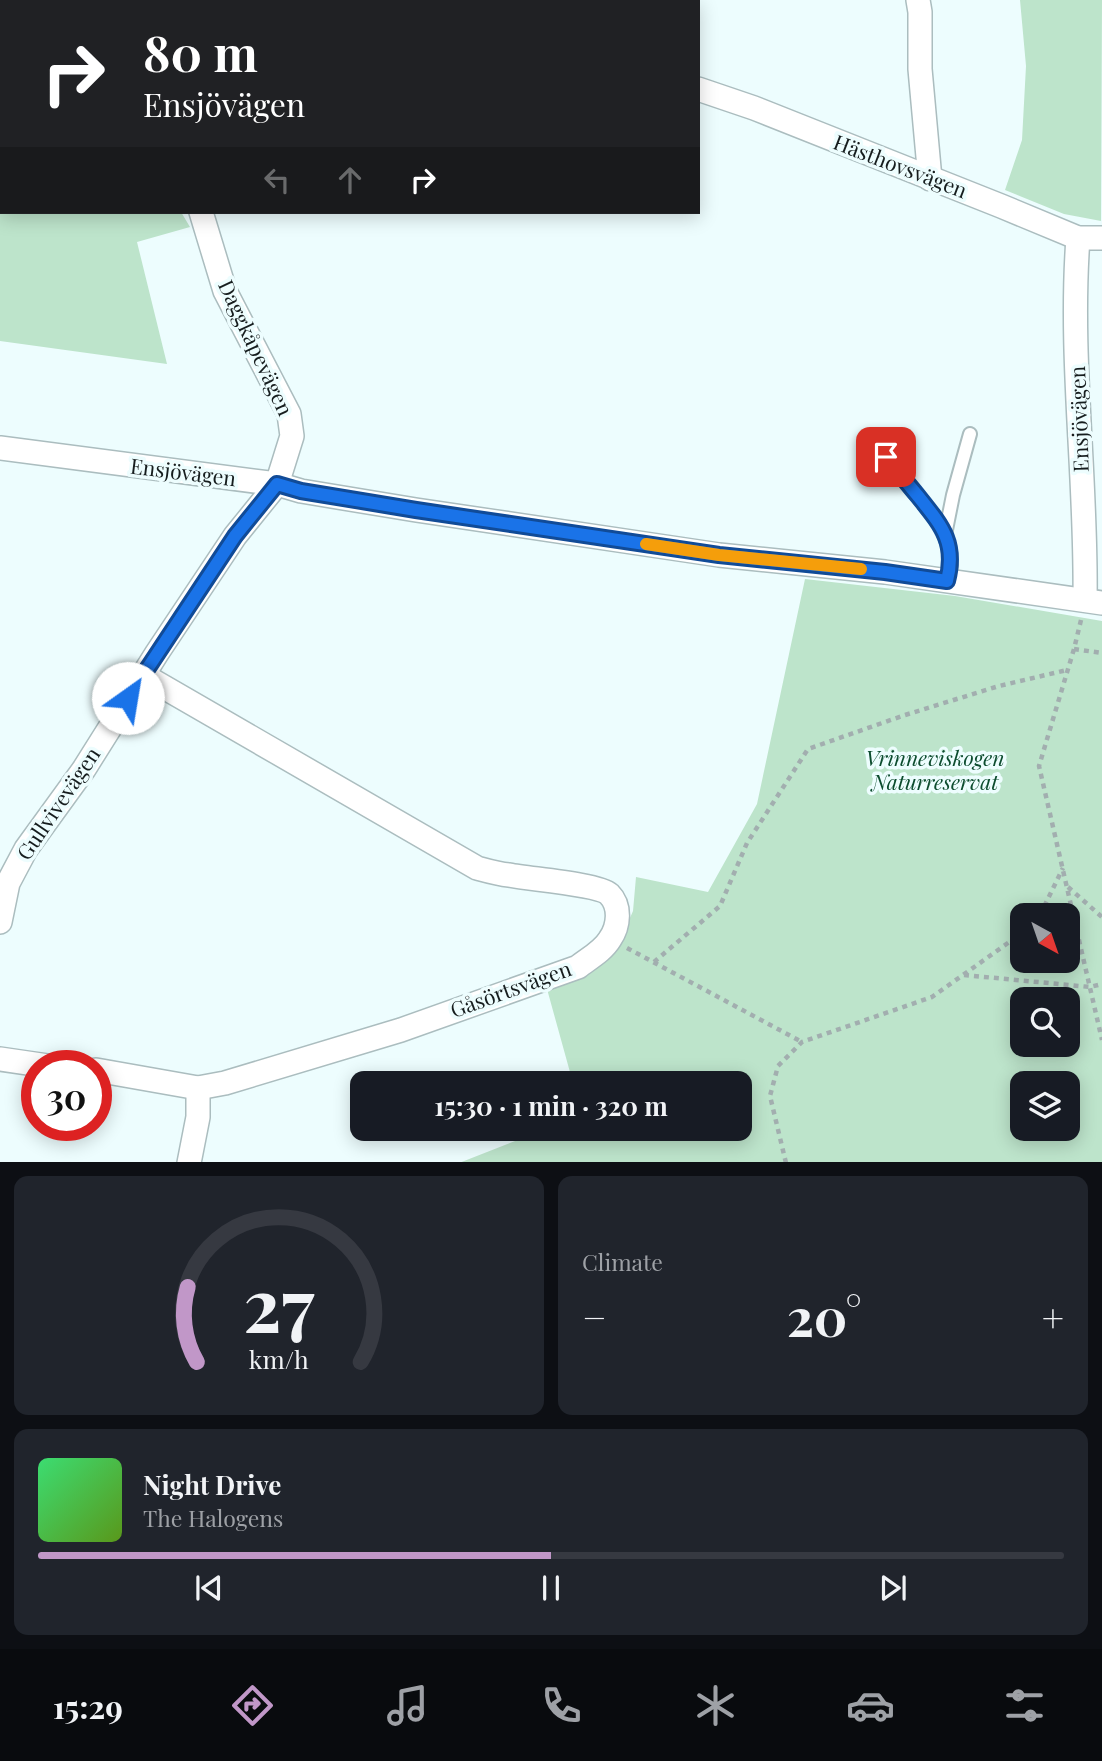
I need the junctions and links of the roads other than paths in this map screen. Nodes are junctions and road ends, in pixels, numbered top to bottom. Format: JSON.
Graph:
{"nodes":[{"id":1,"x":918,"y":0,"type":"edge"},
{"id":2,"x":700,"y":90,"type":"edge"},
{"id":3,"x":930,"y":179,"type":"junction"},
{"id":4,"x":202,"y":214,"type":"edge"},
{"id":5,"x":1078,"y":238,"type":"junction"},
{"id":6,"x":1102,"y":238,"type":"edge"},
{"id":7,"x":970,"y":434,"type":"dead end"},
{"id":8,"x":871,"y":439,"type":"dead end"},
{"id":9,"x":0,"y":449,"type":"edge"},
{"id":10,"x":277,"y":484,"type":"junction"},
{"id":11,"x":945,"y":534,"type":"junction"},
{"id":12,"x":947,"y":581,"type":"junction"},
{"id":13,"x":1094,"y":602,"type":"edge"},
{"id":14,"x":143,"y":675,"type":"junction"},
{"id":15,"x":0,"y":922,"type":"edge"},
{"id":16,"x":0,"y":1059,"type":"edge"},
{"id":17,"x":21,"y":1062,"type":"edge"},
{"id":18,"x":112,"y":1073,"type":"edge"},
{"id":19,"x":198,"y":1088,"type":"junction"},
{"id":20,"x":189,"y":1162,"type":"edge"}],
"edges":[{"from":1,"to":3,"type":"street"},
{"from":2,"to":3,"type":"street","name":"Hästhovsvägen"},
{"from":3,"to":5,"type":"street","name":"Hästhovsvägen"},
{"from":4,"to":10,"type":"street","name":"Daggkåpevägen"},
{"from":5,"to":6,"type":"street","name":"Hästhovsvägen"},
{"from":5,"to":13,"type":"street","name":"Ensjövägen"},
{"from":7,"to":11,"type":"lane"},
{"from":8,"to":11,"type":"lane"},
{"from":9,"to":10,"type":"street","name":"Ensjövägen"},
{"from":10,"to":12,"type":"street","name":"Ensjövägen"},
{"from":10,"to":14,"type":"street","name":"Gullvivevägen"},
{"from":11,"to":12,"type":"lane"},
{"from":12,"to":13,"type":"street","name":"Ensjövägen"},
{"from":14,"to":15,"type":"street","name":"Gullvivevägen"},
{"from":14,"to":19,"type":"street","name":"Gåsörtsvägen"},
{"from":16,"to":17,"type":"street"},
{"from":18,"to":19,"type":"street","name":"Gåsörtsvägen"},
{"from":19,"to":20,"type":"street"}]}
